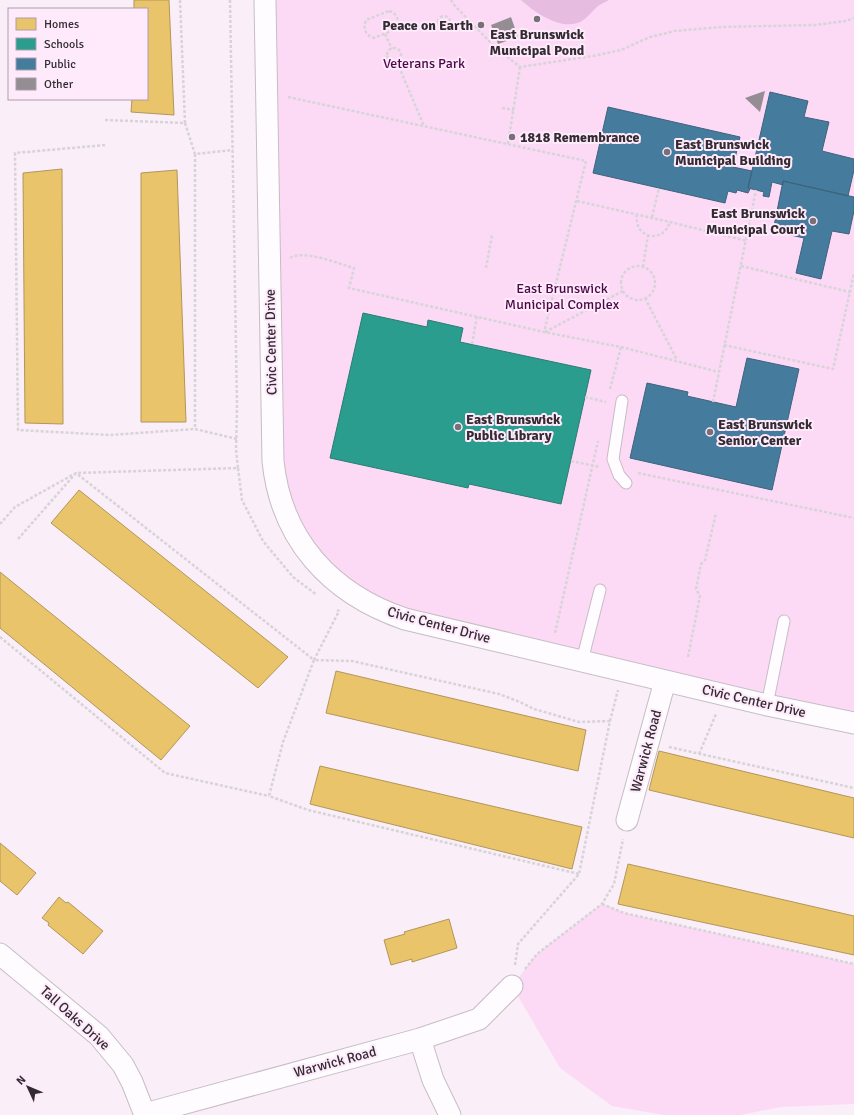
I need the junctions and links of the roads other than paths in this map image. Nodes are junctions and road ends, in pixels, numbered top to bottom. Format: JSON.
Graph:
{"nodes":[{"id":1,"x":265,"y":0,"type":"edge"},
{"id":2,"x":622,"y":401,"type":"dead end"},
{"id":3,"x":626,"y":483,"type":"dead end"},
{"id":4,"x":600,"y":590,"type":"dead end"},
{"id":5,"x":784,"y":621,"type":"dead end"},
{"id":6,"x":582,"y":661,"type":"junction"},
{"id":7,"x":665,"y":681,"type":"junction"},
{"id":8,"x":767,"y":705,"type":"junction"},
{"id":9,"x":854,"y":723,"type":"edge"},
{"id":10,"x":627,"y":820,"type":"road end"},
{"id":11,"x":0,"y":954,"type":"edge"},
{"id":12,"x":512,"y":986,"type":"road end"},
{"id":13,"x":420,"y":1039,"type":"junction"},
{"id":14,"x":145,"y":1115,"type":"edge"},
{"id":15,"x":450,"y":1115,"type":"edge"}],
"edges":[{"from":1,"to":6,"type":"street","name":"Civic Center Drive"},
{"from":2,"to":3,"type":"lane"},
{"from":4,"to":6,"type":"lane"},
{"from":5,"to":8,"type":"lane"},
{"from":6,"to":7,"type":"street","name":"Civic Center Drive"},
{"from":7,"to":8,"type":"street","name":"Civic Center Drive"},
{"from":7,"to":10,"type":"street","name":"Warwick Road"},
{"from":8,"to":9,"type":"street","name":"Civic Center Drive"},
{"from":11,"to":14,"type":"street","name":"Tall Oaks Drive"},
{"from":12,"to":13,"type":"street","name":"Warwick Road"},
{"from":13,"to":14,"type":"street","name":"Warwick Road"},
{"from":13,"to":15,"type":"street"}]}
